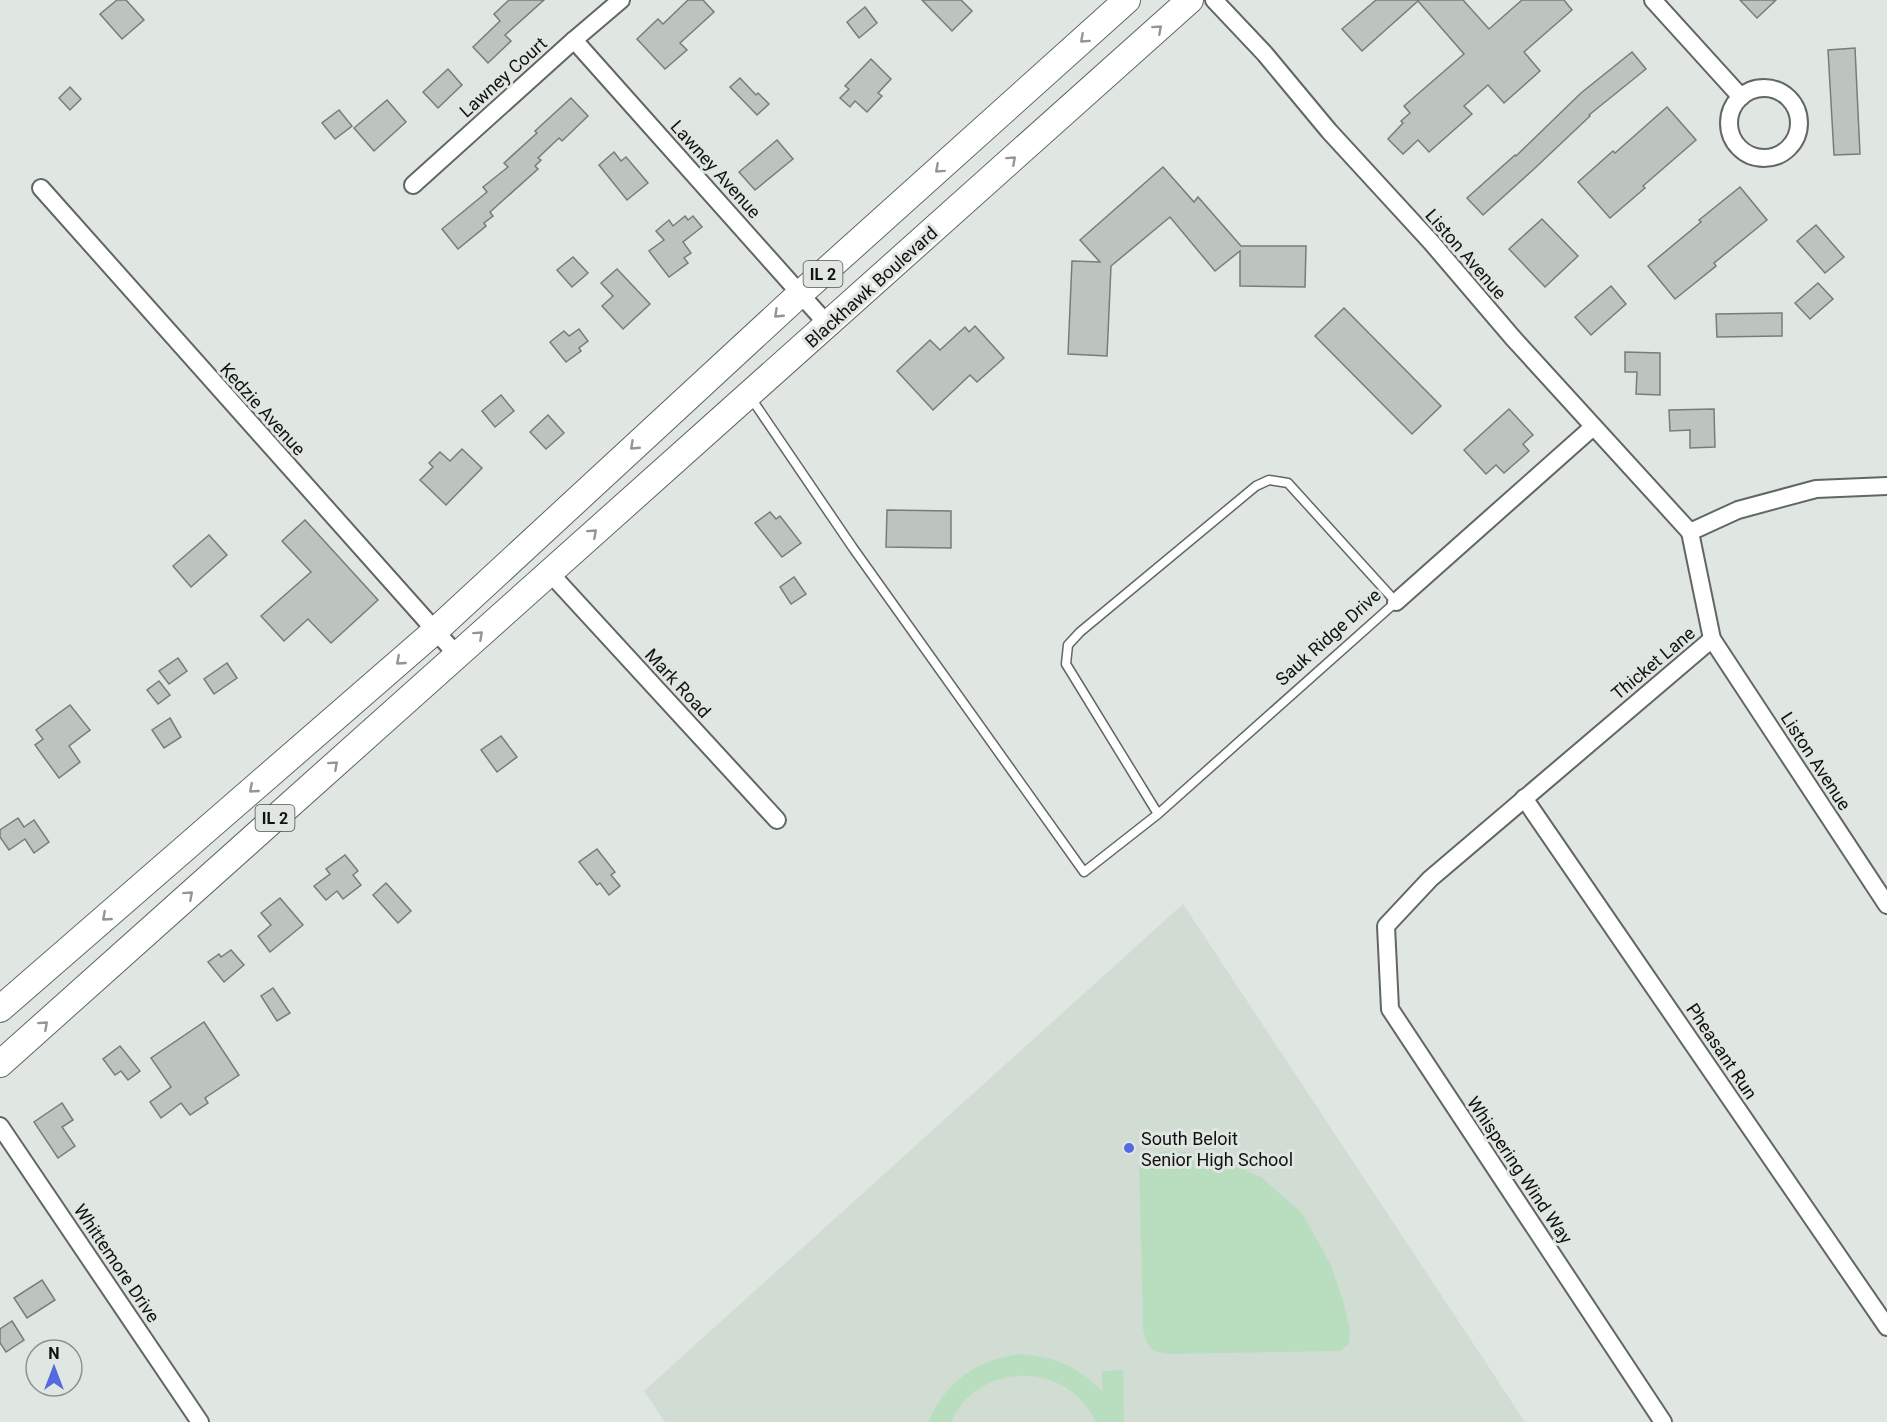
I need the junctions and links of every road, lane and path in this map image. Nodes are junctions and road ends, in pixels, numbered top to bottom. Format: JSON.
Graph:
{"nodes":[{"id":1,"x":621,"y":0,"type":"edge"},
{"id":2,"x":1127,"y":0,"type":"edge"},
{"id":3,"x":1190,"y":0,"type":"edge"},
{"id":4,"x":1214,"y":0,"type":"edge"},
{"id":5,"x":1653,"y":0,"type":"edge"},
{"id":6,"x":574,"y":40,"type":"junction"},
{"id":7,"x":1741,"y":97,"type":"junction"},
{"id":8,"x":413,"y":185,"type":"dead end"},
{"id":9,"x":41,"y":188,"type":"dead end"},
{"id":10,"x":801,"y":293,"type":"junction"},
{"id":11,"x":828,"y":325,"type":"junction"},
{"id":12,"x":748,"y":395,"type":"junction"},
{"id":13,"x":1593,"y":427,"type":"junction"},
{"id":14,"x":1887,"y":486,"type":"edge"},
{"id":15,"x":1690,"y":532,"type":"junction"},
{"id":16,"x":549,"y":572,"type":"junction"},
{"id":17,"x":1396,"y":602,"type":"junction"},
{"id":18,"x":435,"y":631,"type":"junction"},
{"id":19,"x":1712,"y":639,"type":"junction"},
{"id":20,"x":457,"y":655,"type":"junction"},
{"id":21,"x":1524,"y":798,"type":"junction"},
{"id":22,"x":1158,"y":814,"type":"junction"},
{"id":23,"x":777,"y":820,"type":"dead end"},
{"id":24,"x":1887,"y":905,"type":"edge"},
{"id":25,"x":1386,"y":927,"type":"joint"},
{"id":26,"x":0,"y":1009,"type":"edge"},
{"id":27,"x":0,"y":1064,"type":"edge"},
{"id":28,"x":0,"y":1126,"type":"edge"},
{"id":29,"x":1887,"y":1327,"type":"edge"},
{"id":30,"x":200,"y":1422,"type":"edge"},
{"id":31,"x":1663,"y":1422,"type":"edge"}],
"edges":[{"from":1,"to":6,"type":"street","name":"Lawney Court"},
{"from":2,"to":10,"type":"main road","number":"IL 2","one_way":true},
{"from":11,"to":3,"type":"main road","name":"Blackhawk Boulevard","number":"IL 2","one_way":true},
{"from":4,"to":13,"type":"street","name":"Liston Avenue"},
{"from":5,"to":7,"type":"street"},
{"from":6,"to":8,"type":"street","name":"Lawney Court"},
{"from":6,"to":10,"type":"street","name":"Lawney Avenue"},
{"from":7,"to":7,"type":"street"},
{"from":9,"to":18,"type":"street","name":"Kedzie Avenue"},
{"from":10,"to":11,"type":"street","name":"Lawney Avenue"},
{"from":10,"to":18,"type":"main road","number":"IL 2","one_way":true},
{"from":11,"to":12,"type":"main road","name":"Blackhawk Boulevard","number":"IL 2"},
{"from":16,"to":12,"type":"main road","name":"Blackhawk Boulevard","number":"IL 2","one_way":true},
{"from":12,"to":22,"type":"lane","name":"Sauk Ridge Drive"},
{"from":13,"to":15,"type":"street","name":"Liston Avenue"},
{"from":13,"to":17,"type":"street","name":"Sauk Ridge Drive"},
{"from":14,"to":15,"type":"street"},
{"from":15,"to":19,"type":"street","name":"Thicket Lane"},
{"from":20,"to":16,"type":"main road","number":"IL 2","one_way":true},
{"from":16,"to":23,"type":"street","name":"Mark Road"},
{"from":17,"to":22,"type":"lane","name":"Sauk Ridge Drive"},
{"from":17,"to":22,"type":"lane"},
{"from":18,"to":20,"type":"street","name":"Kedzie Avenue"},
{"from":18,"to":26,"type":"main road","number":"IL 2","one_way":true},
{"from":19,"to":21,"type":"street","name":"Thicket Lane"},
{"from":19,"to":24,"type":"street","name":"Liston Avenue"},
{"from":27,"to":20,"type":"main road","number":"IL 2","one_way":true},
{"from":21,"to":25,"type":"street","name":"Thicket Lane"},
{"from":21,"to":29,"type":"street","name":"Pheasant Run"},
{"from":25,"to":31,"type":"street","name":"Whispering Wind Way"},
{"from":28,"to":30,"type":"street","name":"Whittemore Drive"}]}
